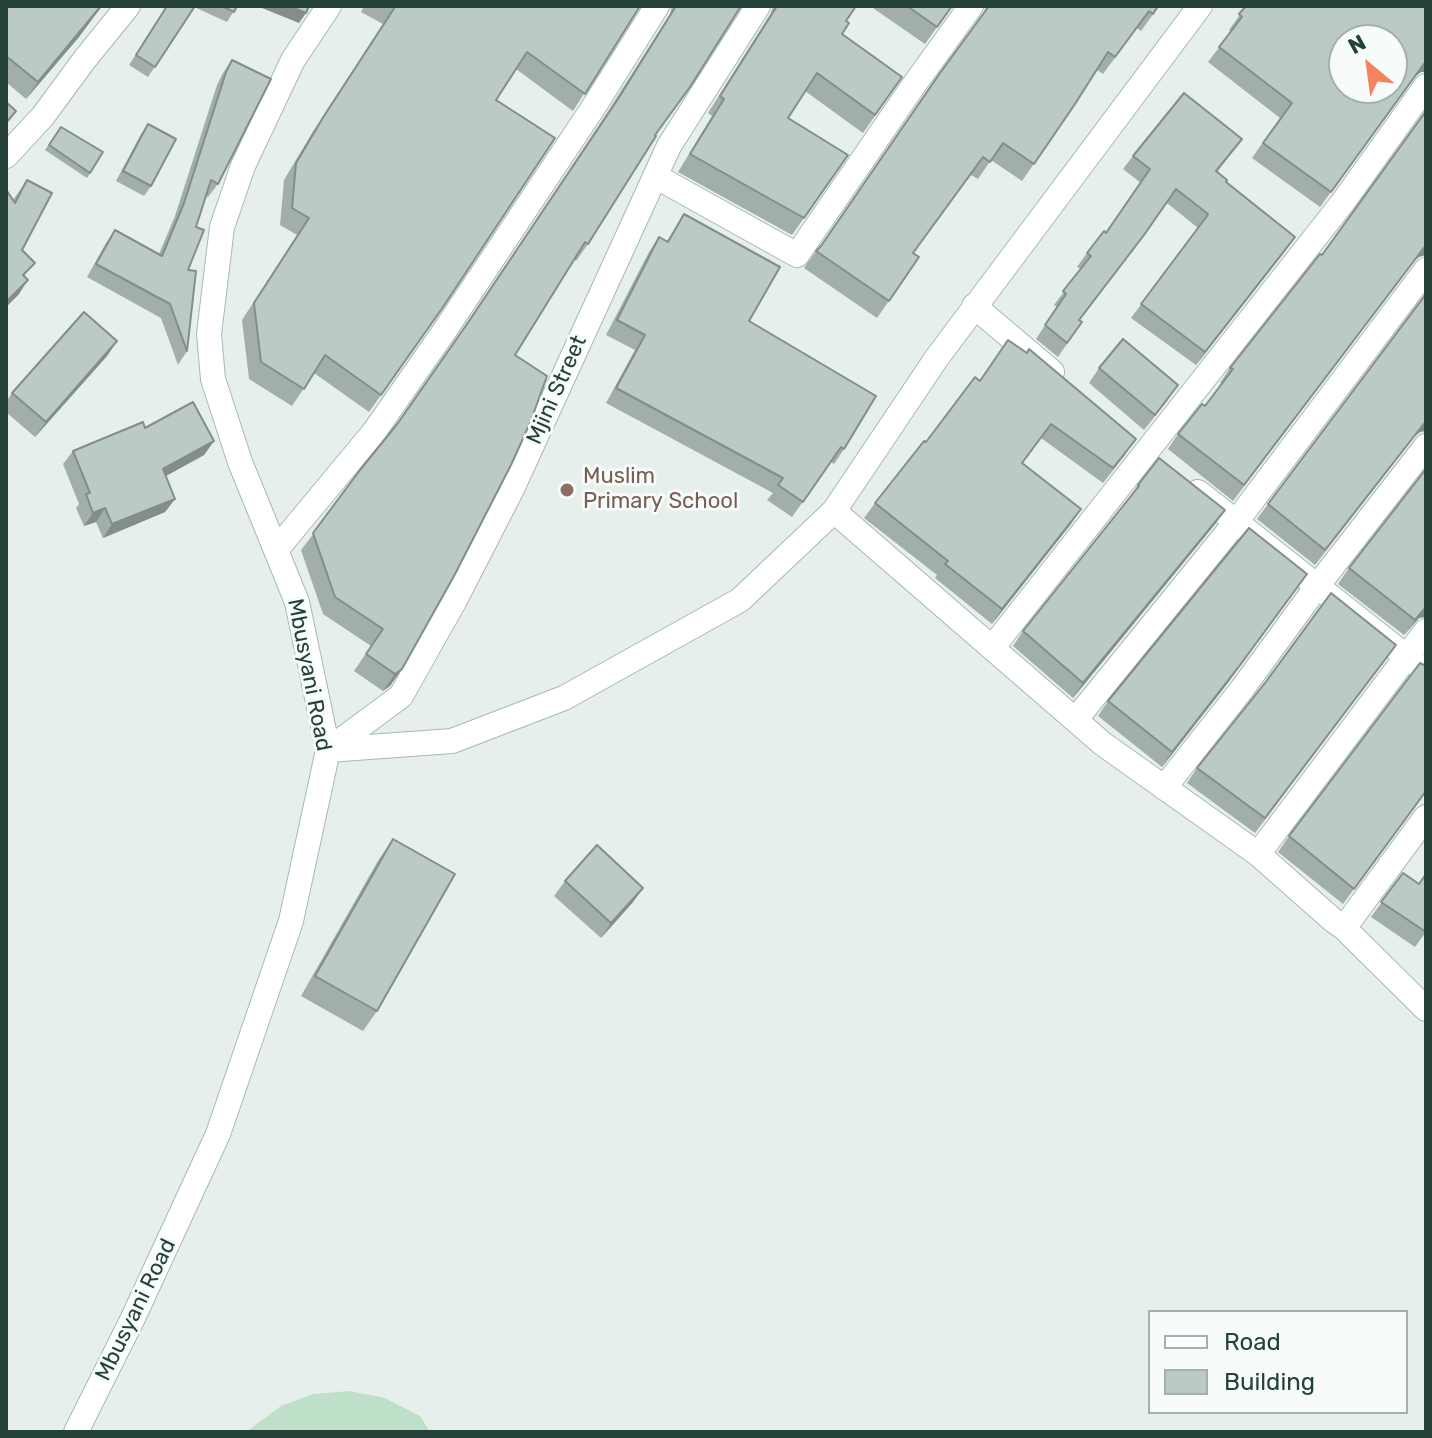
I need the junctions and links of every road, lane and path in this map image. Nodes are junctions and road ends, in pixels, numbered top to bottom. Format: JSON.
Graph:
{"nodes":[{"id":1,"x":128,"y":6,"type":"edge"},
{"id":2,"x":329,"y":6,"type":"edge"},
{"id":3,"x":657,"y":6,"type":"edge"},
{"id":4,"x":758,"y":6,"type":"edge"},
{"id":5,"x":971,"y":6,"type":"edge"},
{"id":6,"x":1200,"y":6,"type":"edge"},
{"id":7,"x":1426,"y":86,"type":"edge"},
{"id":8,"x":6,"y":156,"type":"edge"},
{"id":9,"x":655,"y":176,"type":"junction"},
{"id":10,"x":1426,"y":270,"type":"edge"},
{"id":11,"x":1418,"y":299,"type":"edge"},
{"id":12,"x":974,"y":306,"type":"junction"},
{"id":13,"x":1066,"y":384,"type":"edge"},
{"id":14,"x":1124,"y":432,"type":"edge"},
{"id":15,"x":1426,"y":446,"type":"edge"},
{"id":16,"x":1147,"y":452,"type":"junction"},
{"id":17,"x":834,"y":511,"type":"junction"},
{"id":18,"x":1236,"y":522,"type":"junction"},
{"id":19,"x":276,"y":550,"type":"junction"},
{"id":20,"x":1318,"y":585,"type":"junction"},
{"id":21,"x":1426,"y":631,"type":"edge"},
{"id":22,"x":992,"y":648,"type":"junction"},
{"id":23,"x":1416,"y":664,"type":"edge"},
{"id":24,"x":1076,"y":719,"type":"junction"},
{"id":25,"x":328,"y":750,"type":"junction"},
{"id":26,"x":1164,"y":788,"type":"junction"},
{"id":27,"x":1426,"y":817,"type":"edge"},
{"id":28,"x":1258,"y":854,"type":"junction"},
{"id":29,"x":1344,"y":928,"type":"junction"},
{"id":30,"x":1426,"y":1009,"type":"edge"},
{"id":31,"x":76,"y":1432,"type":"edge"}],
"edges":[{"from":1,"to":8,"type":"street"},
{"from":2,"to":19,"type":"street","name":"Mbusyani Road"},
{"from":3,"to":19,"type":"street"},
{"from":4,"to":9,"type":"street","name":"Mjini Street"},
{"from":5,"to":9,"type":"street"},
{"from":6,"to":12,"type":"street"},
{"from":7,"to":16,"type":"street"},
{"from":9,"to":25,"type":"street","name":"Mjini Street"},
{"from":10,"to":11,"type":"street"},
{"from":11,"to":18,"type":"street"},
{"from":12,"to":13,"type":"street"},
{"from":12,"to":17,"type":"street"},
{"from":14,"to":16,"type":"street"},
{"from":15,"to":20,"type":"street"},
{"from":16,"to":18,"type":"street"},
{"from":16,"to":22,"type":"street"},
{"from":17,"to":22,"type":"street"},
{"from":17,"to":25,"type":"street"},
{"from":18,"to":20,"type":"street"},
{"from":18,"to":24,"type":"street"},
{"from":19,"to":25,"type":"street","name":"Mbusyani Road"},
{"from":20,"to":23,"type":"street"},
{"from":20,"to":26,"type":"street"},
{"from":21,"to":23,"type":"street"},
{"from":22,"to":24,"type":"street"},
{"from":23,"to":28,"type":"street"},
{"from":24,"to":26,"type":"street"},
{"from":25,"to":31,"type":"street","name":"Mbusyani Road"},
{"from":26,"to":28,"type":"street"},
{"from":27,"to":29,"type":"street"},
{"from":28,"to":29,"type":"street"},
{"from":29,"to":30,"type":"street"}]}
